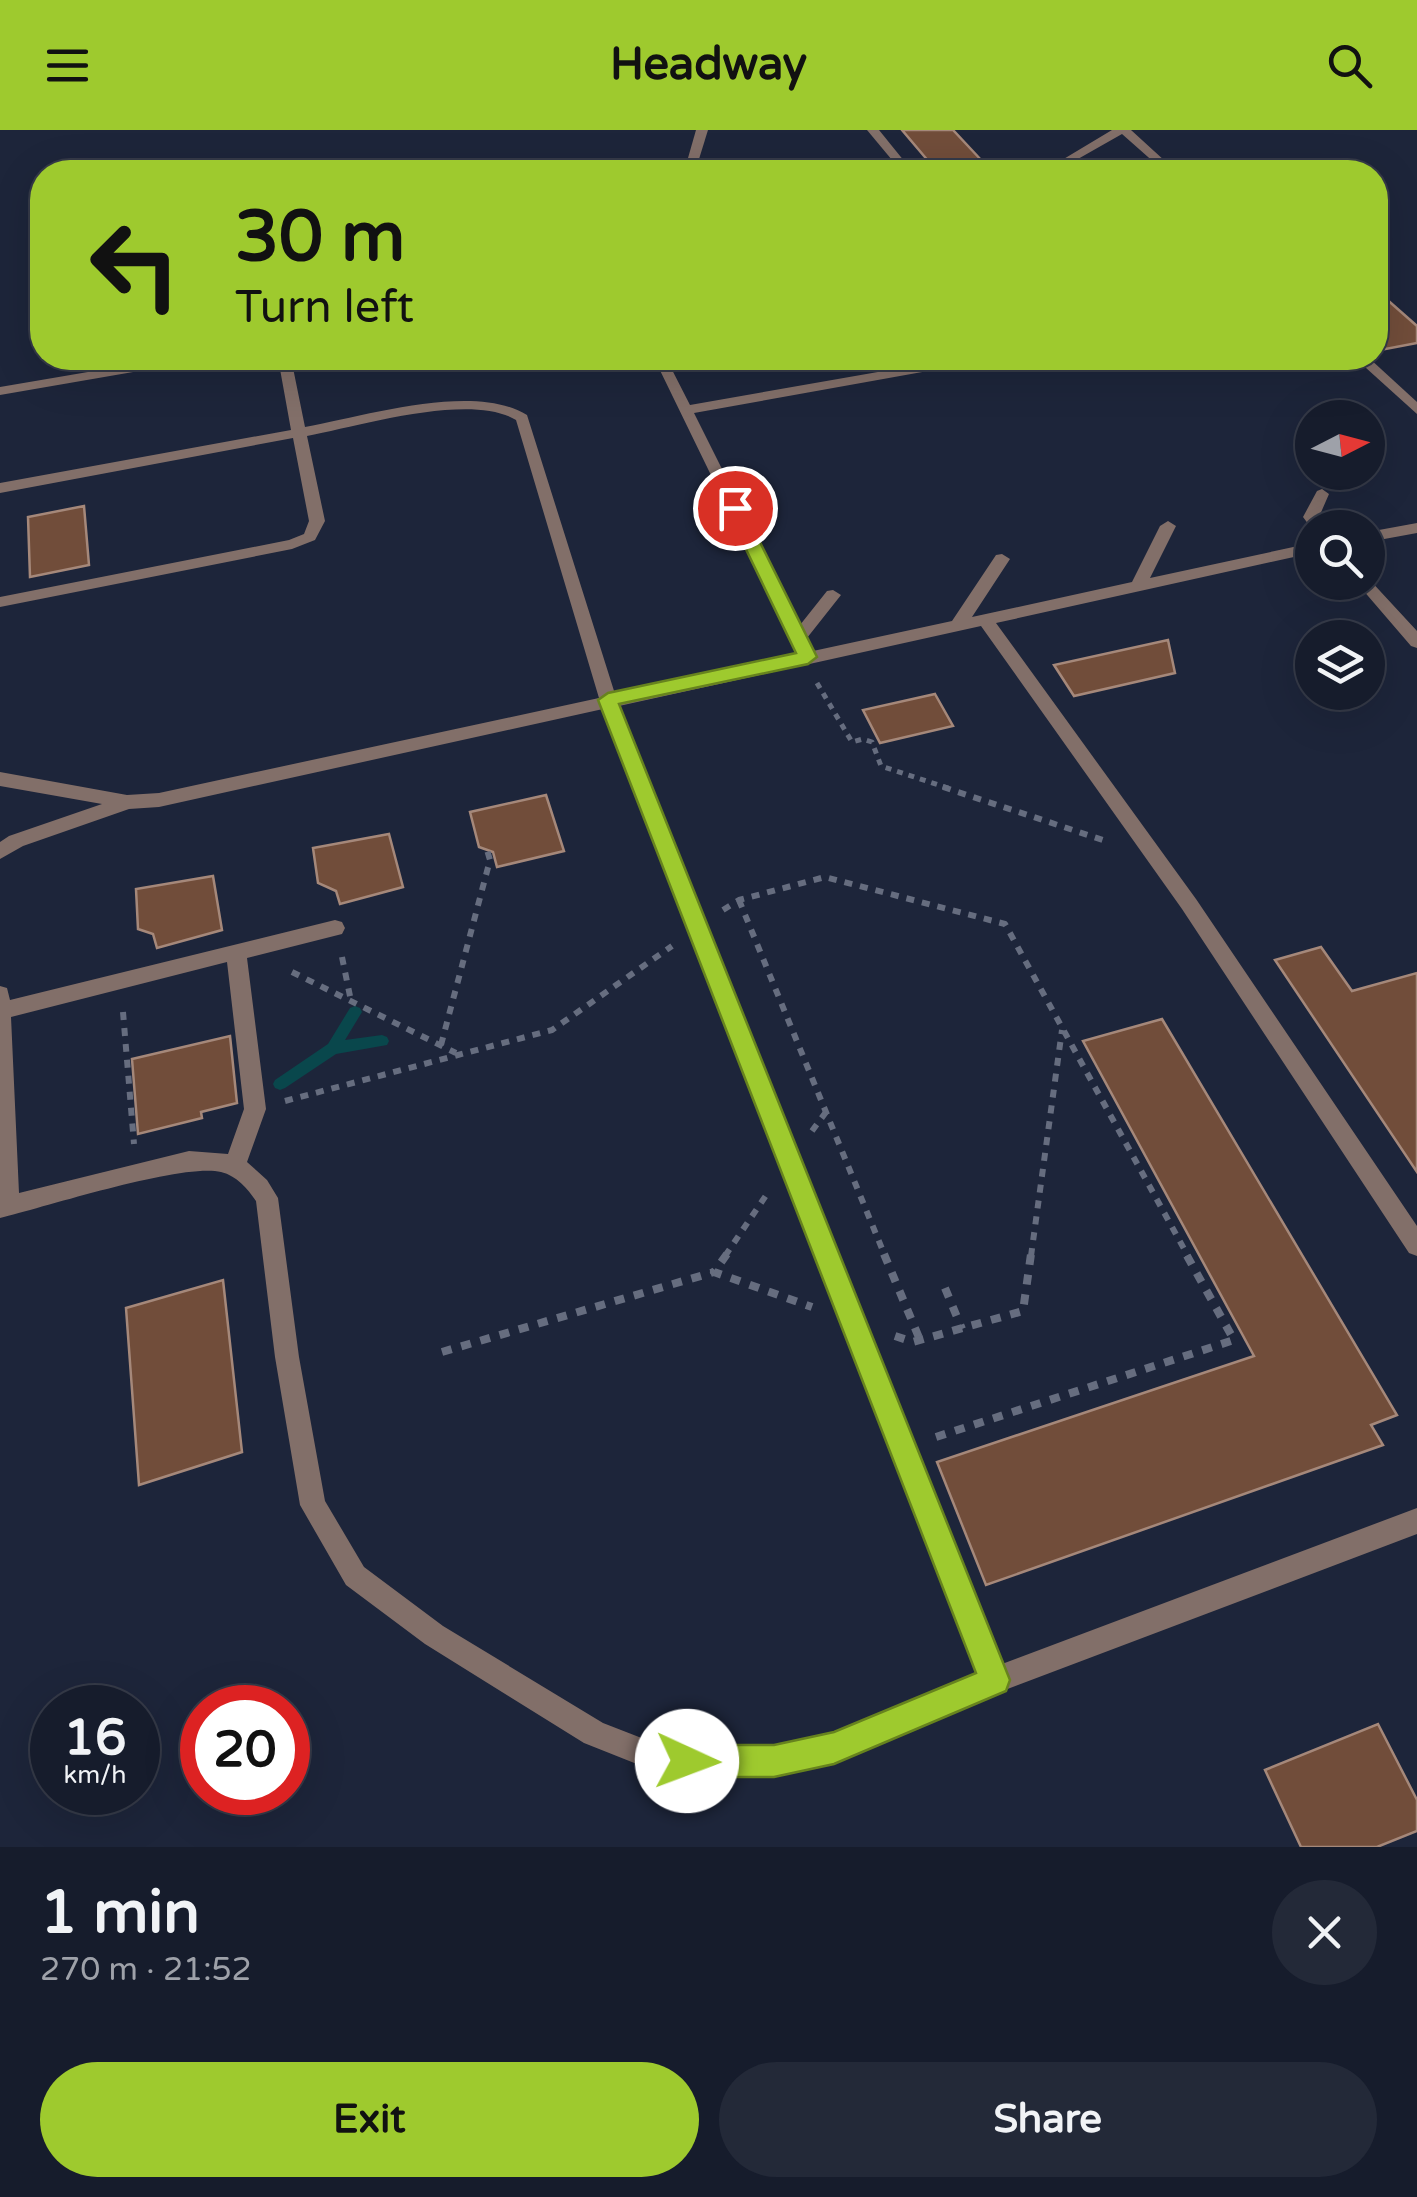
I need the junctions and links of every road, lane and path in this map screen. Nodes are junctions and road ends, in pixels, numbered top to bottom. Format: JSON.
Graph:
{"nodes":[{"id":1,"x":702,"y":130,"type":"edge"},
{"id":2,"x":873,"y":130,"type":"edge"},
{"id":3,"x":1122,"y":130,"type":"edge"},
{"id":4,"x":693,"y":160,"type":"edge"},
{"id":5,"x":898,"y":160,"type":"edge"},
{"id":6,"x":1069,"y":160,"type":"edge"},
{"id":7,"x":1156,"y":160,"type":"edge"},
{"id":8,"x":121,"y":370,"type":"edge"},
{"id":9,"x":287,"y":370,"type":"edge"},
{"id":10,"x":666,"y":370,"type":"edge"},
{"id":11,"x":911,"y":370,"type":"edge"},
{"id":12,"x":1375,"y":370,"type":"edge"},
{"id":13,"x":0,"y":391,"type":"edge"},
{"id":14,"x":687,"y":410,"type":"junction"},
{"id":15,"x":1417,"y":410,"type":"edge"},
{"id":16,"x":302,"y":432,"type":"junction"},
{"id":17,"x":0,"y":488,"type":"edge"},
{"id":18,"x":1322,"y":494,"type":"dead end"},
{"id":19,"x":1313,"y":510,"type":"edge"},
{"id":20,"x":1168,"y":526,"type":"dead end"},
{"id":21,"x":1417,"y":528,"type":"edge"},
{"id":22,"x":1385,"y":535,"type":"edge"},
{"id":23,"x":1295,"y":552,"type":"edge"},
{"id":24,"x":1002,"y":559,"type":"dead end"},
{"id":25,"x":1138,"y":586,"type":"junction"},
{"id":26,"x":832,"y":596,"type":"dead end"},
{"id":27,"x":1380,"y":600,"type":"edge"},
{"id":28,"x":0,"y":602,"type":"edge"},
{"id":29,"x":984,"y":618,"type":"junction"},
{"id":30,"x":958,"y":625,"type":"junction"},
{"id":31,"x":799,"y":638,"type":"junction"},
{"id":32,"x":1417,"y":642,"type":"edge"},
{"id":33,"x":805,"y":658,"type":"junction"},
{"id":34,"x":608,"y":700,"type":"junction"},
{"id":35,"x":0,"y":779,"type":"edge"},
{"id":36,"x":127,"y":802,"type":"junction"},
{"id":37,"x":487,"y":850,"type":"dead end"},
{"id":38,"x":0,"y":852,"type":"edge"},
{"id":39,"x":1155,"y":857,"type":"junction"},
{"id":40,"x":739,"y":900,"type":"dead end"},
{"id":41,"x":1005,"y":924,"type":"dead end"},
{"id":42,"x":335,"y":928,"type":"dead end"},
{"id":43,"x":242,"y":951,"type":"junction"},
{"id":44,"x":120,"y":980,"type":"junction"},
{"id":45,"x":0,"y":994,"type":"edge"},
{"id":46,"x":1,"y":1011,"type":"edge"},
{"id":47,"x":1062,"y":1028,"type":"junction"},
{"id":48,"x":441,"y":1045,"type":"junction"},
{"id":49,"x":255,"y":1110,"type":"junction"},
{"id":50,"x":234,"y":1167,"type":"junction"},
{"id":51,"x":136,"y":1174,"type":"junction"},
{"id":52,"x":5,"y":1207,"type":"edge"},
{"id":53,"x":1417,"y":1244,"type":"edge"},
{"id":54,"x":714,"y":1272,"type":"dead end"},
{"id":55,"x":945,"y":1288,"type":"dead end"},
{"id":56,"x":962,"y":1329,"type":"junction"},
{"id":57,"x":442,"y":1352,"type":"dead end"},
{"id":58,"x":904,"y":1448,"type":"junction"},
{"id":59,"x":1417,"y":1521,"type":"edge"},
{"id":60,"x":995,"y":1680,"type":"junction"}],
"edges":[{"from":1,"to":4,"type":"lane"},
{"from":2,"to":5,"type":"lane"},
{"from":3,"to":6,"type":"lane"},
{"from":3,"to":7,"type":"lane"},
{"from":8,"to":13,"type":"lane"},
{"from":9,"to":16,"type":"lane"},
{"from":10,"to":14,"type":"lane"},
{"from":11,"to":14,"type":"lane"},
{"from":12,"to":15,"type":"lane"},
{"from":14,"to":31,"type":"lane"},
{"from":16,"to":17,"type":"lane"},
{"from":16,"to":28,"type":"lane"},
{"from":16,"to":34,"type":"lane"},
{"from":18,"to":19,"type":"lane"},
{"from":20,"to":25,"type":"lane"},
{"from":21,"to":22,"type":"lane"},
{"from":23,"to":25,"type":"lane"},
{"from":24,"to":30,"type":"lane"},
{"from":25,"to":29,"type":"lane"},
{"from":26,"to":31,"type":"lane"},
{"from":27,"to":32,"type":"lane"},
{"from":29,"to":30,"type":"lane"},
{"from":29,"to":39,"type":"lane"},
{"from":30,"to":33,"type":"lane"},
{"from":31,"to":33,"type":"lane"},
{"from":33,"to":34,"type":"lane"},
{"from":33,"to":39,"type":"path"},
{"from":34,"to":36,"type":"lane"},
{"from":34,"to":58,"type":"lane"},
{"from":35,"to":36,"type":"lane"},
{"from":36,"to":38,"type":"lane"},
{"from":37,"to":48,"type":"path"},
{"from":39,"to":53,"type":"lane"},
{"from":40,"to":56,"type":"path"},
{"from":41,"to":47,"type":"path"},
{"from":42,"to":43,"type":"lane"},
{"from":43,"to":44,"type":"lane"},
{"from":43,"to":48,"type":"path"},
{"from":43,"to":49,"type":"lane"},
{"from":44,"to":46,"type":"lane"},
{"from":44,"to":51,"type":"path"},
{"from":45,"to":46,"type":"lane"},
{"from":46,"to":52,"type":"lane"},
{"from":47,"to":56,"type":"path"},
{"from":47,"to":58,"type":"path"},
{"from":48,"to":49,"type":"path"},
{"from":49,"to":50,"type":"lane"},
{"from":50,"to":51,"type":"lane"},
{"from":50,"to":60,"type":"lane"},
{"from":51,"to":52,"type":"lane"},
{"from":54,"to":57,"type":"path"},
{"from":55,"to":56,"type":"path"},
{"from":58,"to":60,"type":"lane"},
{"from":59,"to":60,"type":"lane"}]}
